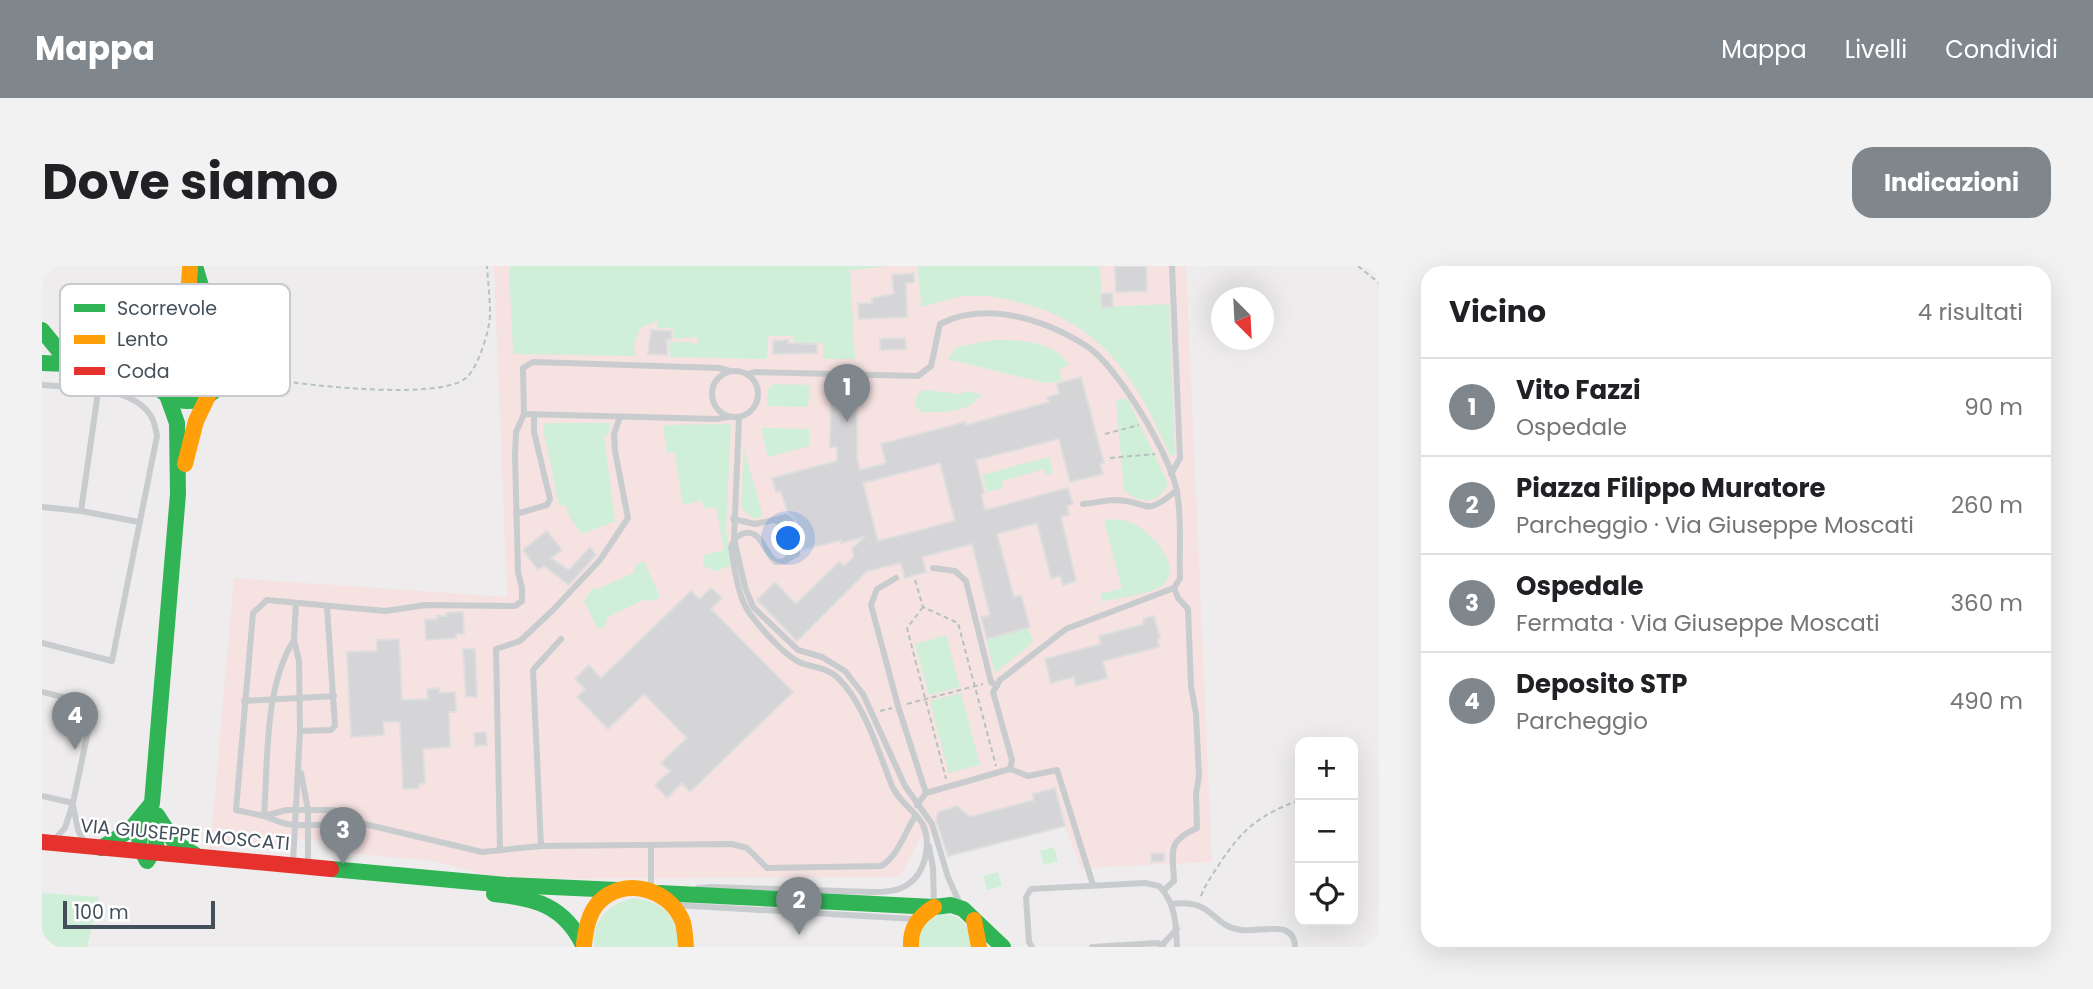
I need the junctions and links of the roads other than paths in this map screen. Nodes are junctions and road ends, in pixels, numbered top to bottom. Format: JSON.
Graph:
{"nodes":[{"id":1,"x":193,"y":266,"type":"edge"},
{"id":2,"x":1172,"y":266,"type":"edge"},
{"id":3,"x":190,"y":284,"type":"edge"},
{"id":4,"x":199,"y":284,"type":"edge"},
{"id":5,"x":42,"y":330,"type":"edge"},
{"id":6,"x":60,"y":352,"type":"edge"},
{"id":7,"x":42,"y":363,"type":"edge"},
{"id":8,"x":60,"y":364,"type":"edge"},
{"id":9,"x":730,"y":371,"type":"junction"},
{"id":10,"x":747,"y":374,"type":"junction"},
{"id":11,"x":42,"y":385,"type":"edge"},
{"id":12,"x":60,"y":387,"type":"edge"},
{"id":13,"x":97,"y":396,"type":"edge"},
{"id":14,"x":124,"y":396,"type":"edge"},
{"id":15,"x":165,"y":396,"type":"edge"},
{"id":16,"x":174,"y":396,"type":"edge"},
{"id":17,"x":208,"y":396,"type":"joint"},
{"id":18,"x":524,"y":414,"type":"junction"},
{"id":19,"x":534,"y":415,"type":"junction"},
{"id":20,"x":620,"y":417,"type":"junction"},
{"id":21,"x":728,"y":417,"type":"junction"},
{"id":22,"x":739,"y":417,"type":"junction"},
{"id":23,"x":1171,"y":474,"type":"junction"},
{"id":24,"x":1177,"y":490,"type":"junction"},
{"id":25,"x":178,"y":494,"type":"junction"},
{"id":26,"x":1083,"y":504,"type":"dead end"},
{"id":27,"x":42,"y":507,"type":"edge"},
{"id":28,"x":81,"y":511,"type":"junction"},
{"id":29,"x":516,"y":514,"type":"junction"},
{"id":30,"x":733,"y":519,"type":"junction"},
{"id":31,"x":774,"y":520,"type":"junction"},
{"id":32,"x":791,"y":520,"type":"dead end"},
{"id":33,"x":139,"y":522,"type":"junction"},
{"id":34,"x":734,"y":539,"type":"junction"},
{"id":35,"x":798,"y":545,"type":"dead end"},
{"id":36,"x":785,"y":561,"type":"junction"},
{"id":37,"x":933,"y":568,"type":"dead end"},
{"id":38,"x":896,"y":578,"type":"dead end"},
{"id":39,"x":1174,"y":588,"type":"junction"},
{"id":40,"x":296,"y":603,"type":"junction"},
{"id":41,"x":327,"y":607,"type":"junction"},
{"id":42,"x":561,"y":639,"type":"dead end"},
{"id":43,"x":294,"y":640,"type":"junction"},
{"id":44,"x":42,"y":643,"type":"edge"},
{"id":45,"x":994,"y":684,"type":"junction"},
{"id":46,"x":42,"y":692,"type":"edge"},
{"id":47,"x":334,"y":696,"type":"junction"},
{"id":48,"x":299,"y":699,"type":"junction"},
{"id":49,"x":272,"y":700,"type":"junction"},
{"id":50,"x":244,"y":701,"type":"junction"},
{"id":51,"x":300,"y":731,"type":"junction"},
{"id":52,"x":300,"y":764,"type":"junction"},
{"id":53,"x":1010,"y":769,"type":"junction"},
{"id":54,"x":926,"y":793,"type":"junction"},
{"id":55,"x":42,"y":796,"type":"edge"},
{"id":56,"x":73,"y":803,"type":"junction"},
{"id":57,"x":917,"y":805,"type":"junction"},
{"id":58,"x":294,"y":810,"type":"junction"},
{"id":59,"x":308,"y":810,"type":"junction"},
{"id":60,"x":150,"y":813,"type":"junction"},
{"id":61,"x":916,"y":814,"type":"junction"},
{"id":62,"x":264,"y":816,"type":"junction"},
{"id":63,"x":356,"y":822,"type":"junction"},
{"id":64,"x":295,"y":824,"type":"junction"},
{"id":65,"x":308,"y":824,"type":"junction"},
{"id":66,"x":927,"y":837,"type":"junction"},
{"id":67,"x":45,"y":845,"type":"edge"},
{"id":68,"x":651,"y":845,"type":"junction"},
{"id":69,"x":541,"y":846,"type":"junction"},
{"id":70,"x":93,"y":847,"type":"junction"},
{"id":71,"x":500,"y":850,"type":"junction"},
{"id":72,"x":147,"y":855,"type":"junction"},
{"id":73,"x":200,"y":857,"type":"junction"},
{"id":74,"x":300,"y":866,"type":"junction"},
{"id":75,"x":1093,"y":885,"type":"junction"},
{"id":76,"x":618,"y":890,"type":"junction"},
{"id":77,"x":1164,"y":890,"type":"junction"},
{"id":78,"x":662,"y":895,"type":"junction"},
{"id":79,"x":1171,"y":904,"type":"junction"},
{"id":80,"x":934,"y":907,"type":"junction"},
{"id":81,"x":968,"y":913,"type":"junction"},
{"id":82,"x":916,"y":919,"type":"junction"},
{"id":83,"x":1177,"y":929,"type":"junction"},
{"id":84,"x":1163,"y":946,"type":"edge"},
{"id":85,"x":584,"y":947,"type":"edge"},
{"id":86,"x":686,"y":947,"type":"edge"},
{"id":87,"x":911,"y":947,"type":"edge"},
{"id":88,"x":979,"y":947,"type":"edge"},
{"id":89,"x":1003,"y":947,"type":"edge"},
{"id":90,"x":1032,"y":947,"type":"edge"},
{"id":91,"x":1093,"y":947,"type":"edge"},
{"id":92,"x":1177,"y":947,"type":"edge"},
{"id":93,"x":1183,"y":947,"type":"edge"},
{"id":94,"x":1295,"y":947,"type":"edge"}],
"edges":[{"from":1,"to":3,"type":"main road"},
{"from":1,"to":4,"type":"main road"},
{"from":2,"to":23,"type":"lane"},
{"from":5,"to":6,"type":"main road"},
{"from":7,"to":8,"type":"main road"},
{"from":9,"to":10,"type":"lane"},
{"from":9,"to":18,"type":"lane"},
{"from":9,"to":21,"type":"lane"},
{"from":10,"to":22,"type":"lane"},
{"from":10,"to":23,"type":"lane"},
{"from":11,"to":12,"type":"lane"},
{"from":13,"to":28,"type":"lane"},
{"from":14,"to":33,"type":"lane"},
{"from":15,"to":25,"type":"main road"},
{"from":16,"to":17,"type":"main road"},
{"from":17,"to":25,"type":"main road"},
{"from":18,"to":19,"type":"lane"},
{"from":18,"to":29,"type":"lane"},
{"from":19,"to":20,"type":"lane"},
{"from":19,"to":29,"type":"lane"},
{"from":20,"to":21,"type":"lane"},
{"from":20,"to":71,"type":"lane"},
{"from":21,"to":22,"type":"lane"},
{"from":22,"to":30,"type":"lane"},
{"from":23,"to":24,"type":"lane"},
{"from":24,"to":26,"type":"lane"},
{"from":24,"to":39,"type":"lane"},
{"from":25,"to":60,"type":"main road"},
{"from":27,"to":28,"type":"lane"},
{"from":28,"to":33,"type":"lane"},
{"from":29,"to":41,"type":"lane"},
{"from":30,"to":31,"type":"lane"},
{"from":30,"to":34,"type":"lane"},
{"from":31,"to":32,"type":"lane"},
{"from":31,"to":36,"type":"lane"},
{"from":33,"to":44,"type":"lane"},
{"from":34,"to":36,"type":"lane"},
{"from":34,"to":57,"type":"lane"},
{"from":34,"to":61,"type":"lane"},
{"from":35,"to":36,"type":"lane"},
{"from":37,"to":45,"type":"lane"},
{"from":38,"to":54,"type":"lane"},
{"from":39,"to":45,"type":"lane"},
{"from":39,"to":77,"type":"lane"},
{"from":40,"to":41,"type":"lane"},
{"from":40,"to":43,"type":"lane"},
{"from":40,"to":50,"type":"lane"},
{"from":41,"to":47,"type":"lane"},
{"from":42,"to":69,"type":"lane"},
{"from":43,"to":48,"type":"lane"},
{"from":43,"to":49,"type":"lane"},
{"from":45,"to":53,"type":"lane"},
{"from":46,"to":56,"type":"lane"},
{"from":47,"to":48,"type":"lane"},
{"from":47,"to":51,"type":"lane"},
{"from":48,"to":49,"type":"lane"},
{"from":48,"to":51,"type":"lane"},
{"from":49,"to":50,"type":"lane"},
{"from":49,"to":62,"type":"lane"},
{"from":50,"to":62,"type":"lane"},
{"from":51,"to":52,"type":"lane"},
{"from":52,"to":58,"type":"lane"},
{"from":52,"to":59,"type":"lane"},
{"from":53,"to":54,"type":"lane"},
{"from":53,"to":75,"type":"lane"},
{"from":54,"to":57,"type":"lane"},
{"from":55,"to":56,"type":"lane"},
{"from":56,"to":67,"type":"lane"},
{"from":56,"to":70,"type":"lane"},
{"from":57,"to":81,"type":"lane"},
{"from":58,"to":59,"type":"lane"},
{"from":58,"to":62,"type":"lane"},
{"from":58,"to":64,"type":"lane"},
{"from":59,"to":63,"type":"lane"},
{"from":59,"to":65,"type":"lane"},
{"from":60,"to":70,"type":"main road"},
{"from":60,"to":72,"type":"main road"},
{"from":60,"to":73,"type":"main road"},
{"from":61,"to":66,"type":"lane"},
{"from":61,"to":68,"type":"lane"},
{"from":62,"to":64,"type":"lane"},
{"from":63,"to":65,"type":"lane"},
{"from":63,"to":71,"type":"lane"},
{"from":64,"to":65,"type":"lane"},
{"from":64,"to":74,"type":"lane"},
{"from":65,"to":74,"type":"lane"},
{"from":66,"to":78,"type":"lane"},
{"from":66,"to":80,"type":"lane"},
{"from":67,"to":70,"type":"main road","name":"VIA GIUSEPPE MOSCATI"},
{"from":67,"to":72,"type":"main road","name":"VIA GIUSEPPE MOSCATI"},
{"from":68,"to":69,"type":"lane"},
{"from":68,"to":78,"type":"lane"},
{"from":69,"to":71,"type":"lane"},
{"from":70,"to":72,"type":"main road","name":"VIA GIUSEPPE MOSCATI"},
{"from":72,"to":73,"type":"main road","name":"VIA GIUSEPPE MOSCATI"},
{"from":72,"to":85,"type":"main road","name":"VIA GIUSEPPE MOSCATI"},
{"from":73,"to":74,"type":"main road","name":"VIA GIUSEPPE MOSCATI"},
{"from":74,"to":76,"type":"main road","name":"VIA GIUSEPPE MOSCATI"},
{"from":75,"to":77,"type":"lane"},
{"from":75,"to":90,"type":"lane"},
{"from":76,"to":78,"type":"main road","name":"VIA GIUSEPPE MOSCATI"},
{"from":76,"to":85,"type":"main road","name":"VIA GIUSEPPE MOSCATI"},
{"from":77,"to":79,"type":"lane"},
{"from":78,"to":80,"type":"main road","name":"VIA GIUSEPPE MOSCATI"},
{"from":78,"to":82,"type":"lane"},
{"from":78,"to":86,"type":"main road"},
{"from":79,"to":83,"type":"lane"},
{"from":79,"to":94,"type":"lane"},
{"from":80,"to":81,"type":"main road","name":"VIA GIUSEPPE MOSCATI"},
{"from":80,"to":82,"type":"main road"},
{"from":81,"to":88,"type":"main road"},
{"from":81,"to":89,"type":"main road"},
{"from":82,"to":87,"type":"main road"},
{"from":83,"to":84,"type":"lane"},
{"from":83,"to":92,"type":"lane"},
{"from":83,"to":93,"type":"lane"},
{"from":84,"to":91,"type":"lane"}]}
